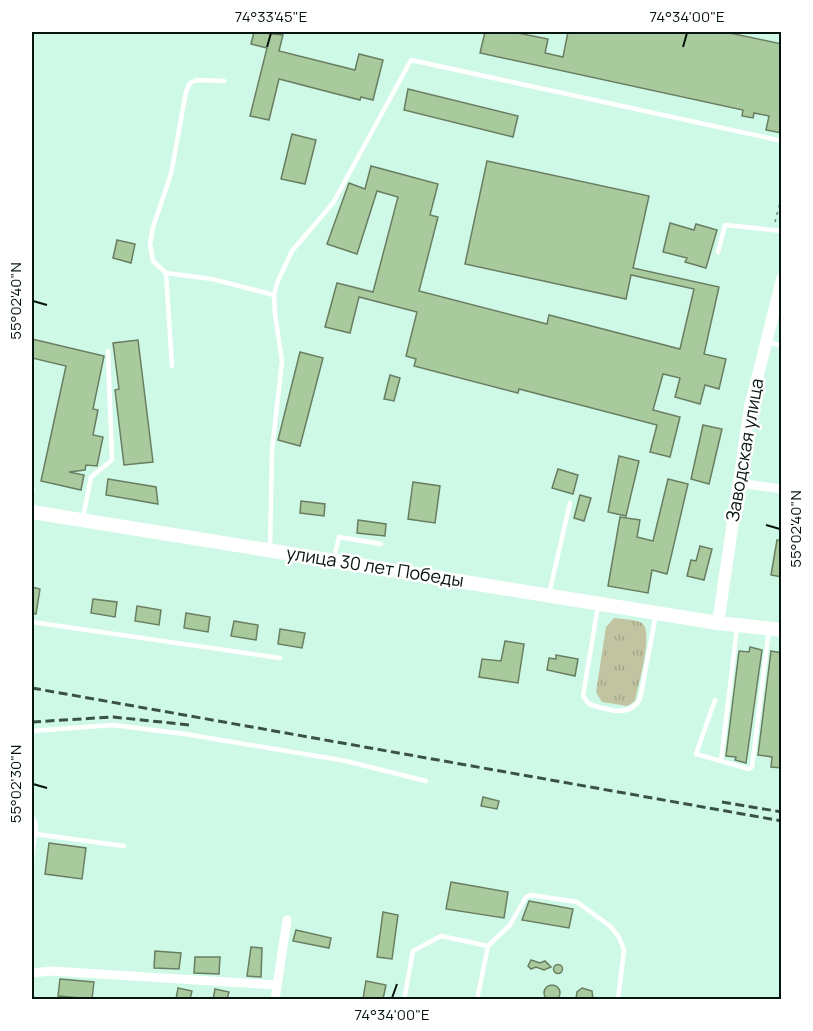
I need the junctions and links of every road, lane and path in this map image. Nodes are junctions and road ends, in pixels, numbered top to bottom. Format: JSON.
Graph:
{"nodes":[{"id":1,"x":224,"y":81,"type":"dead end"},
{"id":2,"x":782,"y":141,"type":"edge"},
{"id":3,"x":782,"y":195,"type":"edge"},
{"id":4,"x":782,"y":224,"type":"edge"},
{"id":5,"x":782,"y":231,"type":"edge"},
{"id":6,"x":718,"y":252,"type":"dead end"},
{"id":7,"x":166,"y":273,"type":"junction"},
{"id":8,"x":782,"y":279,"type":"edge"},
{"id":9,"x":274,"y":295,"type":"junction"},
{"id":10,"x":765,"y":341,"type":"junction"},
{"id":11,"x":782,"y":346,"type":"edge"},
{"id":12,"x":108,"y":351,"type":"dead end"},
{"id":13,"x":172,"y":366,"type":"dead end"},
{"id":14,"x":738,"y":483,"type":"junction"},
{"id":15,"x":782,"y":489,"type":"edge"},
{"id":16,"x":570,"y":503,"type":"dead end"},
{"id":17,"x":32,"y":512,"type":"edge"},
{"id":18,"x":82,"y":520,"type":"junction"},
{"id":19,"x":381,"y":544,"type":"dead end"},
{"id":20,"x":270,"y":550,"type":"junction"},
{"id":21,"x":334,"y":560,"type":"junction"},
{"id":22,"x":549,"y":595,"type":"junction"},
{"id":23,"x":598,"y":603,"type":"junction"},
{"id":24,"x":656,"y":613,"type":"junction"},
{"id":25,"x":32,"y":622,"type":"edge"},
{"id":26,"x":718,"y":623,"type":"junction"},
{"id":27,"x":738,"y":626,"type":"junction"},
{"id":28,"x":776,"y":630,"type":"edge"},
{"id":29,"x":280,"y":658,"type":"dead end"},
{"id":30,"x":715,"y":700,"type":"dead end"},
{"id":31,"x":32,"y":731,"type":"edge"},
{"id":32,"x":721,"y":761,"type":"junction"},
{"id":33,"x":426,"y":781,"type":"dead end"},
{"id":34,"x":32,"y":816,"type":"edge"},
{"id":35,"x":35,"y":834,"type":"junction"},
{"id":36,"x":124,"y":846,"type":"dead end"},
{"id":37,"x":32,"y":859,"type":"edge"},
{"id":38,"x":287,"y":920,"type":"dead end"},
{"id":39,"x":488,"y":946,"type":"junction"},
{"id":40,"x":32,"y":973,"type":"edge"},
{"id":41,"x":277,"y":984,"type":"junction"},
{"id":42,"x":275,"y":999,"type":"edge"},
{"id":43,"x":404,"y":999,"type":"edge"},
{"id":44,"x":411,"y":999,"type":"edge"},
{"id":45,"x":477,"y":999,"type":"edge"},
{"id":46,"x":618,"y":999,"type":"edge"}],
"edges":[{"from":1,"to":7,"type":"lane"},
{"from":2,"to":9,"type":"lane"},
{"from":3,"to":4,"type":"path"},
{"from":5,"to":6,"type":"lane"},
{"from":7,"to":9,"type":"lane"},
{"from":7,"to":13,"type":"lane"},
{"from":8,"to":10,"type":"street","name":"Заводская улица"},
{"from":9,"to":20,"type":"lane"},
{"from":10,"to":11,"type":"lane"},
{"from":10,"to":14,"type":"street","name":"Заводская улица"},
{"from":12,"to":18,"type":"lane"},
{"from":14,"to":15,"type":"street"},
{"from":14,"to":26,"type":"street","name":"Заводская улица"},
{"from":16,"to":22,"type":"lane"},
{"from":17,"to":18,"type":"main road","name":"улица 30 лет Победы"},
{"from":18,"to":20,"type":"main road","name":"улица 30 лет Победы"},
{"from":19,"to":21,"type":"lane"},
{"from":20,"to":21,"type":"main road","name":"улица 30 лет Победы"},
{"from":21,"to":22,"type":"main road","name":"улица 30 лет Победы"},
{"from":22,"to":23,"type":"main road","name":"улица 30 лет Победы"},
{"from":23,"to":24,"type":"main road","name":"улица 30 лет Победы"},
{"from":23,"to":24,"type":"lane"},
{"from":24,"to":26,"type":"main road","name":"улица 30 лет Победы"},
{"from":25,"to":29,"type":"lane"},
{"from":26,"to":27,"type":"main road","name":"улица 30 лет Победы"},
{"from":27,"to":28,"type":"main road","name":"улица 30 лет Победы"},
{"from":27,"to":32,"type":"lane"},
{"from":28,"to":32,"type":"lane"},
{"from":30,"to":32,"type":"lane"},
{"from":31,"to":33,"type":"lane"},
{"from":34,"to":35,"type":"lane"},
{"from":35,"to":36,"type":"lane"},
{"from":35,"to":37,"type":"lane"},
{"from":38,"to":41,"type":"street"},
{"from":39,"to":43,"type":"lane"},
{"from":39,"to":45,"type":"lane"},
{"from":39,"to":46,"type":"lane"},
{"from":40,"to":41,"type":"street"},
{"from":41,"to":42,"type":"street"},
{"from":43,"to":44,"type":"lane"}]}
